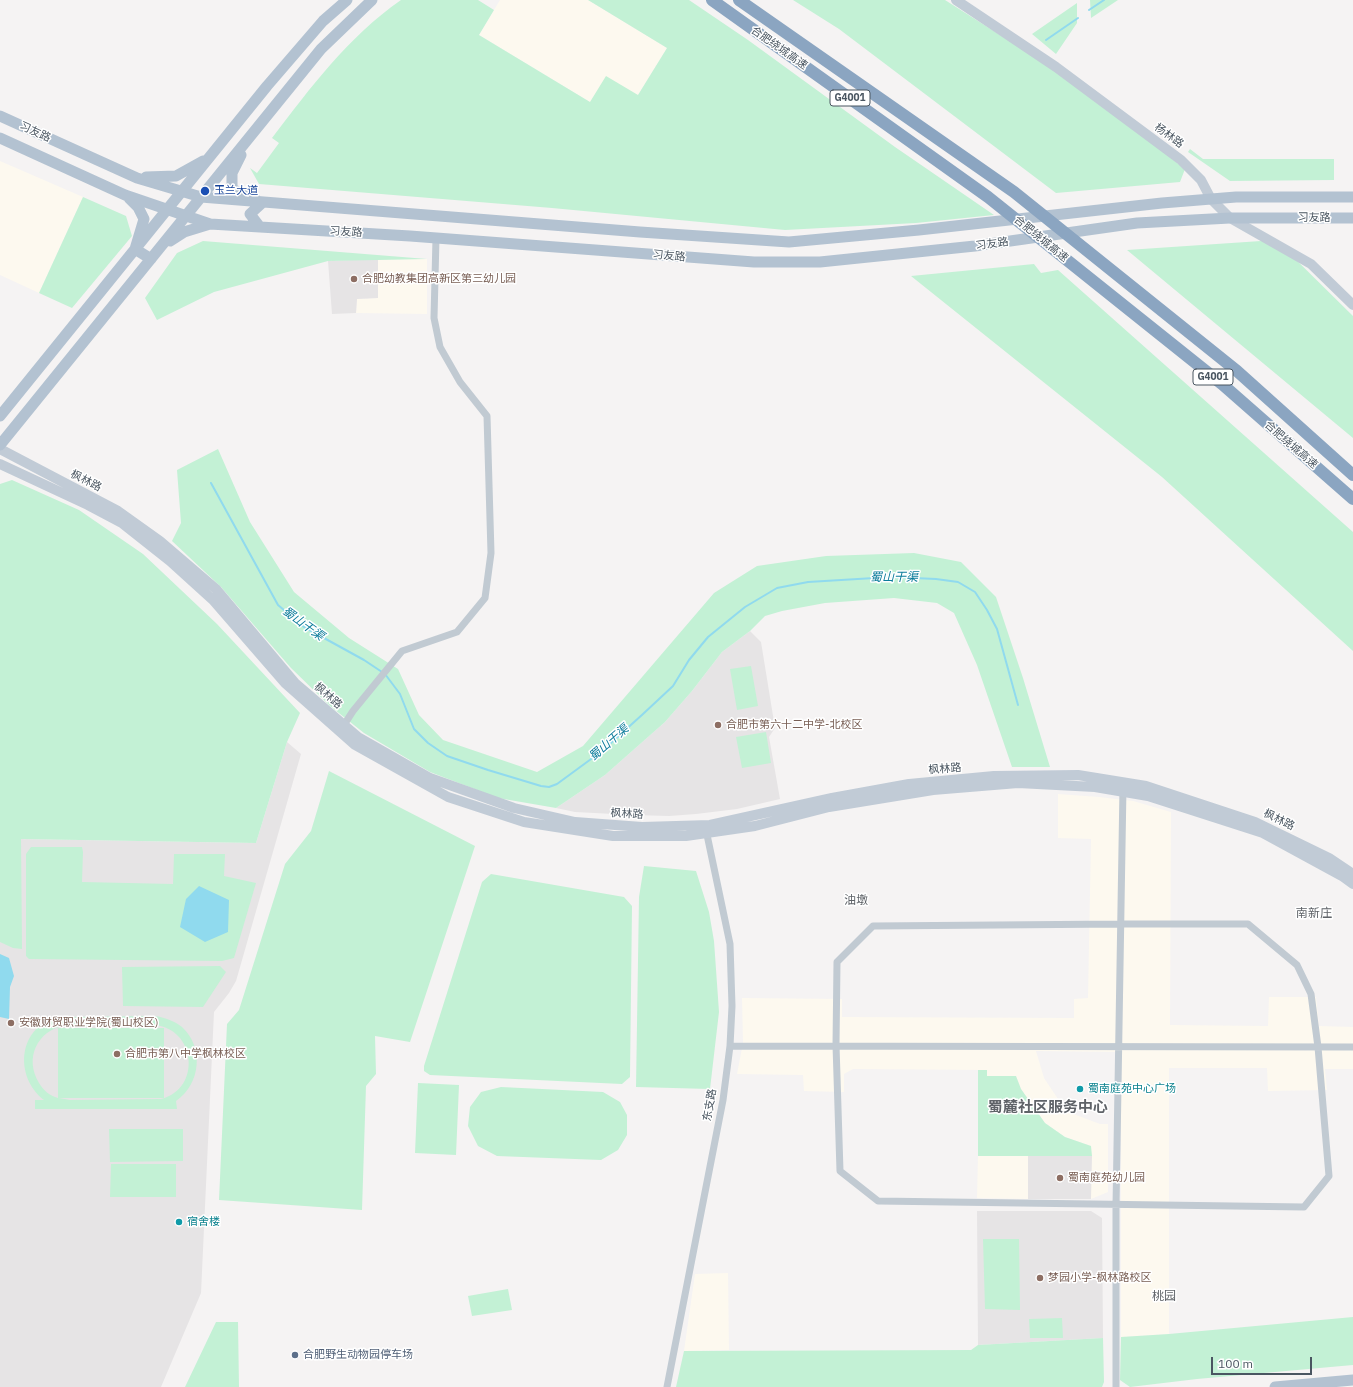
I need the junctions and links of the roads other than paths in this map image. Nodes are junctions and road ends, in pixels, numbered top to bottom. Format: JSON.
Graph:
{"nodes":[{"id":1,"x":347,"y":0,"type":"edge"},
{"id":2,"x":372,"y":0,"type":"edge"},
{"id":3,"x":712,"y":0,"type":"edge"},
{"id":4,"x":739,"y":0,"type":"edge"},
{"id":5,"x":956,"y":0,"type":"edge"},
{"id":6,"x":0,"y":116,"type":"edge"},
{"id":7,"x":0,"y":138,"type":"edge"},
{"id":8,"x":247,"y":140,"type":"junction"},
{"id":9,"x":222,"y":141,"type":"junction"},
{"id":10,"x":236,"y":154,"type":"junction"},
{"id":11,"x":207,"y":159,"type":"junction"},
{"id":12,"x":137,"y":178,"type":"junction"},
{"id":13,"x":181,"y":192,"type":"junction"},
{"id":14,"x":125,"y":195,"type":"junction"},
{"id":15,"x":1353,"y":197,"type":"edge"},
{"id":16,"x":201,"y":198,"type":"junction"},
{"id":17,"x":1211,"y":199,"type":"junction"},
{"id":18,"x":262,"y":203,"type":"junction"},
{"id":19,"x":167,"y":209,"type":"junction"},
{"id":20,"x":186,"y":216,"type":"junction"},
{"id":21,"x":1230,"y":218,"type":"junction"},
{"id":22,"x":1353,"y":218,"type":"edge"},
{"id":23,"x":210,"y":224,"type":"junction"},
{"id":24,"x":260,"y":227,"type":"junction"},
{"id":25,"x":436,"y":238,"type":"junction"},
{"id":26,"x":162,"y":246,"type":"junction"},
{"id":27,"x":135,"y":249,"type":"junction"},
{"id":28,"x":151,"y":259,"type":"junction"},
{"id":29,"x":1353,"y":305,"type":"edge"},
{"id":30,"x":0,"y":416,"type":"edge"},
{"id":31,"x":0,"y":445,"type":"edge"},
{"id":32,"x":0,"y":449,"type":"edge"},
{"id":33,"x":0,"y":464,"type":"edge"},
{"id":34,"x":1353,"y":475,"type":"edge"},
{"id":35,"x":1353,"y":499,"type":"edge"},
{"id":36,"x":342,"y":729,"type":"junction"},
{"id":37,"x":1123,"y":787,"type":"junction"},
{"id":38,"x":706,"y":829,"type":"junction"},
{"id":39,"x":1353,"y":874,"type":"edge"},
{"id":40,"x":1353,"y":884,"type":"edge"},
{"id":41,"x":1120,"y":924,"type":"junction"},
{"id":42,"x":836,"y":1045,"type":"junction"},
{"id":43,"x":730,"y":1046,"type":"junction"},
{"id":44,"x":1118,"y":1047,"type":"junction"},
{"id":45,"x":1318,"y":1047,"type":"junction"},
{"id":46,"x":1353,"y":1047,"type":"edge"},
{"id":47,"x":1116,"y":1205,"type":"junction"},
{"id":48,"x":1353,"y":1380,"type":"edge"},
{"id":49,"x":667,"y":1387,"type":"edge"},
{"id":50,"x":1116,"y":1387,"type":"edge"},
{"id":51,"x":1276,"y":1387,"type":"edge"}],
"edges":[{"from":1,"to":9,"type":"main road"},
{"from":2,"to":8,"type":"main road"},
{"from":3,"to":35,"type":"highway","name":"合肥绕城高速","number":"G4001"},
{"from":4,"to":34,"type":"highway","name":"合肥绕城高速","number":"G4001"},
{"from":5,"to":17,"type":"main road","name":"杨林路"},
{"from":6,"to":12,"type":"main road","name":"习友路"},
{"from":7,"to":14,"type":"main road","name":"习友路"},
{"from":8,"to":10,"type":"main road"},
{"from":8,"to":18,"type":"main road"},
{"from":9,"to":10,"type":"main road"},
{"from":9,"to":11,"type":"main road"},
{"from":10,"to":16,"type":"main road"},
{"from":11,"to":12,"type":"main road"},
{"from":11,"to":13,"type":"main road"},
{"from":12,"to":13,"type":"main road","name":"习友路"},
{"from":13,"to":16,"type":"main road","name":"习友路"},
{"from":13,"to":19,"type":"main road"},
{"from":14,"to":19,"type":"main road","name":"习友路"},
{"from":14,"to":27,"type":"main road"},
{"from":15,"to":17,"type":"main road","name":"习友路"},
{"from":16,"to":18,"type":"main road","name":"习友路"},
{"from":16,"to":20,"type":"main road"},
{"from":17,"to":18,"type":"main road","name":"习友路"},
{"from":17,"to":21,"type":"main road","name":"杨林路"},
{"from":18,"to":24,"type":"main road"},
{"from":19,"to":20,"type":"main road","name":"习友路"},
{"from":19,"to":27,"type":"main road"},
{"from":20,"to":23,"type":"main road","name":"习友路"},
{"from":20,"to":26,"type":"main road"},
{"from":21,"to":22,"type":"main road","name":"习友路"},
{"from":21,"to":25,"type":"main road","name":"习友路"},
{"from":21,"to":29,"type":"main road","name":"杨林路"},
{"from":23,"to":24,"type":"main road","name":"习友路"},
{"from":23,"to":26,"type":"main road"},
{"from":24,"to":25,"type":"main road","name":"习友路"},
{"from":25,"to":36,"type":"street"},
{"from":26,"to":28,"type":"main road"},
{"from":27,"to":28,"type":"main road"},
{"from":27,"to":30,"type":"main road"},
{"from":28,"to":31,"type":"main road"},
{"from":32,"to":36,"type":"main road","name":"枫林路"},
{"from":33,"to":36,"type":"main road","name":"枫林路"},
{"from":36,"to":38,"type":"main road","name":"枫林路"},
{"from":37,"to":38,"type":"main road","name":"枫林路"},
{"from":37,"to":39,"type":"main road","name":"枫林路"},
{"from":37,"to":40,"type":"main road","name":"枫林路"},
{"from":37,"to":41,"type":"street"},
{"from":38,"to":43,"type":"street","name":"东支路"},
{"from":41,"to":42,"type":"street"},
{"from":41,"to":44,"type":"street"},
{"from":41,"to":45,"type":"street"},
{"from":42,"to":43,"type":"street"},
{"from":42,"to":44,"type":"street"},
{"from":42,"to":47,"type":"street"},
{"from":43,"to":49,"type":"street","name":"东支路"},
{"from":44,"to":45,"type":"street"},
{"from":44,"to":47,"type":"street"},
{"from":45,"to":46,"type":"street"},
{"from":45,"to":47,"type":"street"},
{"from":47,"to":50,"type":"street"},
{"from":48,"to":51,"type":"main road"}]}
